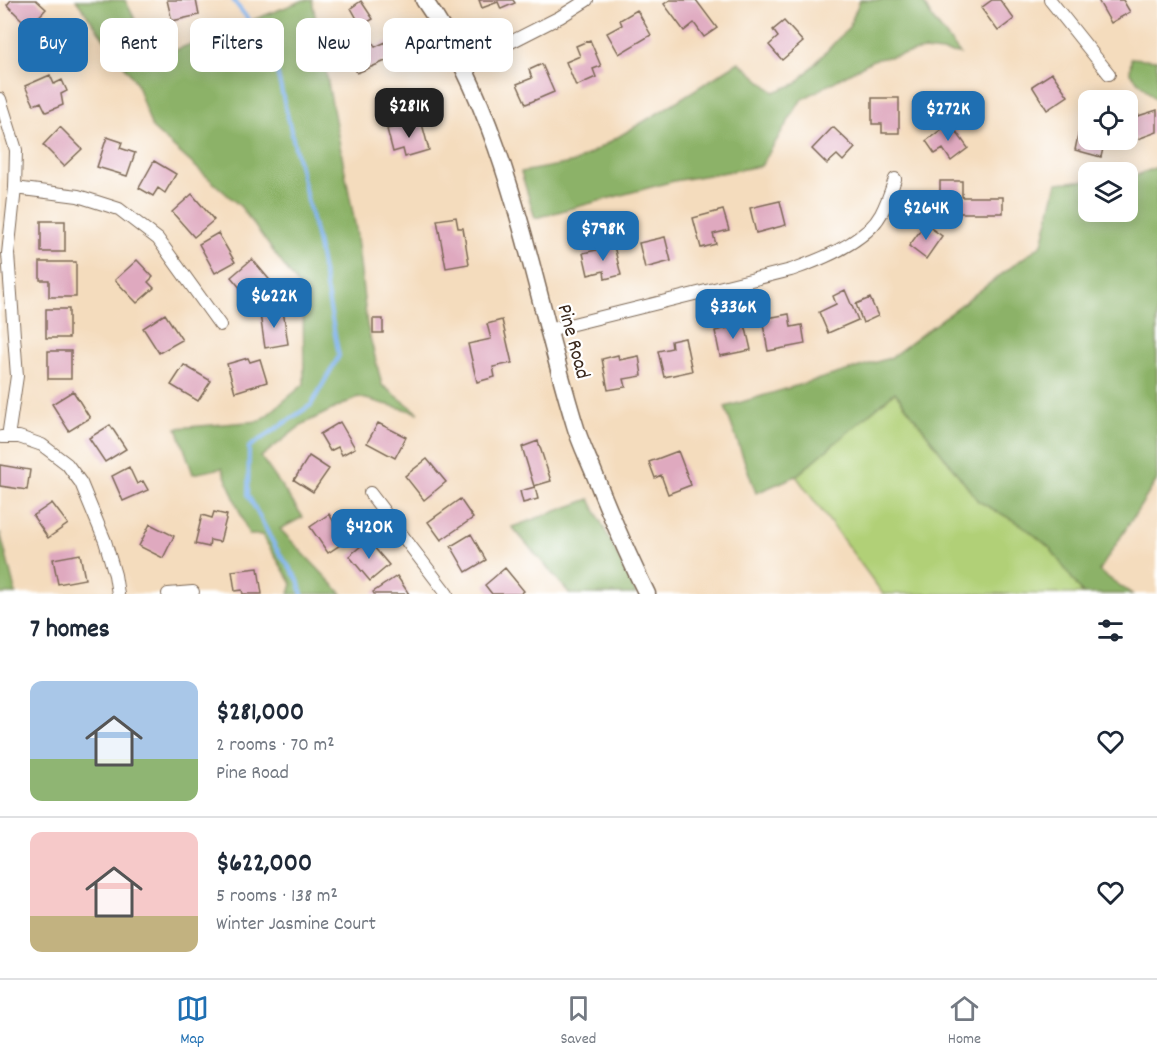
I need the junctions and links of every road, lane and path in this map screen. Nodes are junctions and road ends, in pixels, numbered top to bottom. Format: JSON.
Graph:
{"nodes":[{"id":1,"x":424,"y":0,"type":"edge"},
{"id":2,"x":587,"y":0,"type":"edge"},
{"id":3,"x":1050,"y":0,"type":"edge"},
{"id":4,"x":437,"y":18,"type":"edge"},
{"id":5,"x":513,"y":41,"type":"edge"},
{"id":6,"x":465,"y":72,"type":"edge"},
{"id":7,"x":1109,"y":74,"type":"dead end"},
{"id":8,"x":0,"y":99,"type":"edge"},
{"id":9,"x":895,"y":179,"type":"dead end"},
{"id":10,"x":15,"y":188,"type":"junction"},
{"id":11,"x":220,"y":325,"type":"dead end"},
{"id":12,"x":549,"y":330,"type":"junction"},
{"id":13,"x":4,"y":437,"type":"edge"},
{"id":14,"x":370,"y":493,"type":"dead end"},
{"id":15,"x":193,"y":592,"type":"dead end"},
{"id":16,"x":118,"y":594,"type":"edge"},
{"id":17,"x":168,"y":594,"type":"edge"},
{"id":18,"x":447,"y":594,"type":"edge"},
{"id":19,"x":647,"y":594,"type":"edge"}],
"edges":[{"from":1,"to":4,"type":"street","name":"Pine Road"},
{"from":2,"to":5,"type":"street"},
{"from":3,"to":7,"type":"street"},
{"from":6,"to":12,"type":"street","name":"Pine Road"},
{"from":8,"to":10,"type":"street"},
{"from":9,"to":12,"type":"street"},
{"from":10,"to":11,"type":"street"},
{"from":10,"to":13,"type":"street"},
{"from":12,"to":19,"type":"street","name":"Pine Road"},
{"from":13,"to":16,"type":"street"},
{"from":14,"to":18,"type":"street"},
{"from":15,"to":17,"type":"street"}]}
